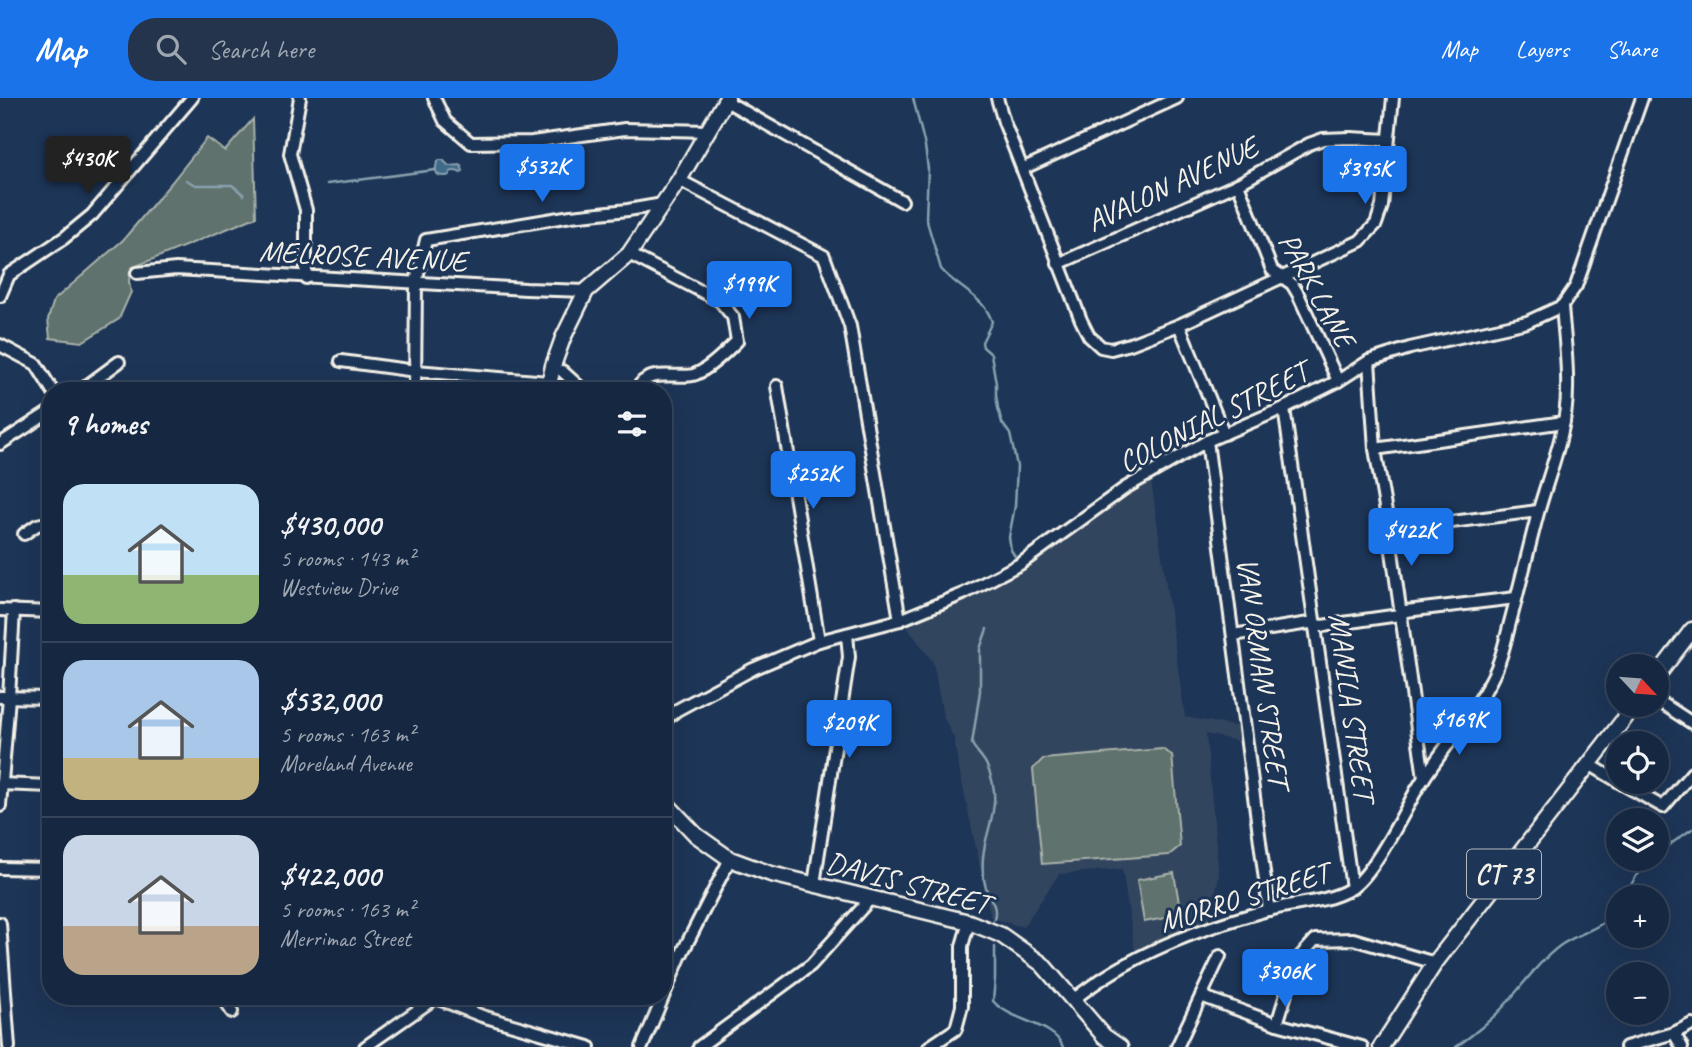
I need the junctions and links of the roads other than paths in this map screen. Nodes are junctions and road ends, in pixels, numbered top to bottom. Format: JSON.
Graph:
{"nodes":[{"id":1,"x":192,"y":98,"type":"edge"},
{"id":2,"x":300,"y":98,"type":"edge"},
{"id":3,"x":434,"y":98,"type":"edge"},
{"id":4,"x":997,"y":98,"type":"edge"},
{"id":5,"x":1177,"y":98,"type":"edge"},
{"id":6,"x":1392,"y":98,"type":"edge"},
{"id":7,"x":1642,"y":98,"type":"edge"},
{"id":8,"x":726,"y":99,"type":"edge"},
{"id":9,"x":709,"y":131,"type":"junction"},
{"id":10,"x":1388,"y":140,"type":"junction"},
{"id":11,"x":1022,"y":169,"type":"junction"},
{"id":12,"x":679,"y":180,"type":"junction"},
{"id":13,"x":1238,"y":184,"type":"junction"},
{"id":14,"x":902,"y":201,"type":"dead end"},
{"id":15,"x":663,"y":204,"type":"junction"},
{"id":16,"x":629,"y":254,"type":"junction"},
{"id":17,"x":1059,"y":264,"type":"junction"},
{"id":18,"x":137,"y":273,"type":"dead end"},
{"id":19,"x":306,"y":278,"type":"junction"},
{"id":20,"x":1283,"y":278,"type":"junction"},
{"id":21,"x":416,"y":282,"type":"junction"},
{"id":22,"x":586,"y":291,"type":"junction"},
{"id":23,"x":0,"y":296,"type":"edge"},
{"id":24,"x":1562,"y":306,"type":"junction"},
{"id":25,"x":1178,"y":325,"type":"junction"},
{"id":26,"x":0,"y":345,"type":"edge"},
{"id":27,"x":341,"y":361,"type":"dead end"},
{"id":28,"x":1369,"y":361,"type":"junction"},
{"id":29,"x":119,"y":362,"type":"dead end"},
{"id":30,"x":557,"y":369,"type":"junction"},
{"id":31,"x":416,"y":372,"type":"junction"},
{"id":32,"x":1338,"y":381,"type":"junction"},
{"id":33,"x":46,"y":382,"type":"edge"},
{"id":34,"x":96,"y":382,"type":"edge"},
{"id":35,"x":415,"y":382,"type":"edge"},
{"id":36,"x":511,"y":382,"type":"edge"},
{"id":37,"x":551,"y":382,"type":"edge"},
{"id":38,"x":573,"y":382,"type":"edge"},
{"id":39,"x":643,"y":382,"type":"edge"},
{"id":40,"x":777,"y":386,"type":"dead end"},
{"id":41,"x":1284,"y":408,"type":"junction"},
{"id":42,"x":42,"y":417,"type":"edge"},
{"id":43,"x":1564,"y":422,"type":"junction"},
{"id":44,"x":1223,"y":434,"type":"junction"},
{"id":45,"x":1208,"y":441,"type":"junction"},
{"id":46,"x":0,"y":444,"type":"edge"},
{"id":47,"x":1375,"y":449,"type":"junction"},
{"id":48,"x":1538,"y":511,"type":"junction"},
{"id":49,"x":42,"y":524,"type":"edge"},
{"id":50,"x":1390,"y":530,"type":"junction"},
{"id":51,"x":24,"y":534,"type":"dead end"},
{"id":52,"x":1517,"y":598,"type":"junction"},
{"id":53,"x":0,"y":610,"type":"edge"},
{"id":54,"x":14,"y":610,"type":"junction"},
{"id":55,"x":42,"y":612,"type":"edge"},
{"id":56,"x":1401,"y":614,"type":"junction"},
{"id":57,"x":900,"y":620,"type":"junction"},
{"id":58,"x":1315,"y":624,"type":"junction"},
{"id":59,"x":1692,"y":630,"type":"edge"},
{"id":60,"x":847,"y":634,"type":"junction"},
{"id":61,"x":1233,"y":635,"type":"junction"},
{"id":62,"x":819,"y":641,"type":"junction"},
{"id":63,"x":1670,"y":659,"type":"edge"},
{"id":64,"x":5,"y":697,"type":"edge"},
{"id":65,"x":42,"y":698,"type":"edge"},
{"id":66,"x":1670,"y":709,"type":"edge"},
{"id":67,"x":672,"y":714,"type":"edge"},
{"id":68,"x":1624,"y":718,"type":"edge"},
{"id":69,"x":1692,"y":723,"type":"edge"},
{"id":70,"x":1589,"y":764,"type":"junction"},
{"id":71,"x":1692,"y":773,"type":"edge"},
{"id":72,"x":1606,"y":774,"type":"edge"},
{"id":73,"x":1424,"y":778,"type":"junction"},
{"id":74,"x":0,"y":784,"type":"edge"},
{"id":75,"x":42,"y":786,"type":"edge"},
{"id":76,"x":1640,"y":794,"type":"edge"},
{"id":77,"x":0,"y":806,"type":"edge"},
{"id":78,"x":672,"y":810,"type":"edge"},
{"id":79,"x":730,"y":859,"type":"junction"},
{"id":80,"x":0,"y":868,"type":"edge"},
{"id":81,"x":42,"y":869,"type":"edge"},
{"id":82,"x":814,"y":884,"type":"junction"},
{"id":83,"x":1352,"y":888,"type":"junction"},
{"id":84,"x":871,"y":898,"type":"junction"},
{"id":85,"x":1269,"y":910,"type":"junction"},
{"id":86,"x":969,"y":922,"type":"junction"},
{"id":87,"x":0,"y":923,"type":"edge"},
{"id":88,"x":1220,"y":956,"type":"dead end"},
{"id":89,"x":1435,"y":963,"type":"junction"},
{"id":90,"x":672,"y":976,"type":"edge"},
{"id":91,"x":1201,"y":996,"type":"junction"},
{"id":92,"x":1073,"y":1000,"type":"junction"},
{"id":93,"x":228,"y":1005,"type":"edge"},
{"id":94,"x":425,"y":1005,"type":"edge"},
{"id":95,"x":455,"y":1005,"type":"edge"},
{"id":96,"x":660,"y":1005,"type":"edge"},
{"id":97,"x":232,"y":1012,"type":"dead end"},
{"id":98,"x":1278,"y":1024,"type":"junction"},
{"id":99,"x":1692,"y":1024,"type":"edge"},
{"id":100,"x":1674,"y":1033,"type":"junction"},
{"id":101,"x":9,"y":1047,"type":"edge"},
{"id":102,"x":365,"y":1047,"type":"edge"},
{"id":103,"x":589,"y":1047,"type":"edge"},
{"id":104,"x":642,"y":1047,"type":"edge"},
{"id":105,"x":699,"y":1047,"type":"edge"},
{"id":106,"x":929,"y":1047,"type":"edge"},
{"id":107,"x":1121,"y":1047,"type":"edge"},
{"id":108,"x":1177,"y":1047,"type":"edge"},
{"id":109,"x":1362,"y":1047,"type":"edge"},
{"id":110,"x":1381,"y":1047,"type":"edge"},
{"id":111,"x":1626,"y":1047,"type":"edge"},
{"id":112,"x":1682,"y":1047,"type":"edge"}],
"edges":[{"from":1,"to":23,"type":"street"},
{"from":2,"to":19,"type":"street"},
{"from":3,"to":9,"type":"street"},
{"from":4,"to":11,"type":"street"},
{"from":5,"to":11,"type":"street"},
{"from":6,"to":10,"type":"street"},
{"from":7,"to":24,"type":"street"},
{"from":8,"to":9,"type":"main road"},
{"from":8,"to":14,"type":"street"},
{"from":9,"to":12,"type":"main road"},
{"from":10,"to":13,"type":"street","name":"AVALON AVENUE"},
{"from":10,"to":20,"type":"street"},
{"from":11,"to":17,"type":"street"},
{"from":12,"to":15,"type":"main road"},
{"from":12,"to":57,"type":"street"},
{"from":13,"to":17,"type":"street","name":"AVALON AVENUE"},
{"from":13,"to":20,"type":"street","name":"PARK LANE"},
{"from":15,"to":16,"type":"main road"},
{"from":15,"to":21,"type":"street"},
{"from":16,"to":22,"type":"main road"},
{"from":16,"to":39,"type":"street"},
{"from":17,"to":25,"type":"street"},
{"from":18,"to":19,"type":"street","name":"MELROSE AVENUE"},
{"from":19,"to":21,"type":"street","name":"MELROSE AVENUE"},
{"from":20,"to":25,"type":"street"},
{"from":20,"to":32,"type":"street","name":"PARK LANE"},
{"from":21,"to":22,"type":"street","name":"MELROSE AVENUE"},
{"from":21,"to":31,"type":"street"},
{"from":22,"to":30,"type":"main road"},
{"from":24,"to":28,"type":"street","name":"COLONIAL STREET"},
{"from":24,"to":43,"type":"street","name":"MORRO STREET"},
{"from":25,"to":44,"type":"street"},
{"from":26,"to":33,"type":"street"},
{"from":27,"to":31,"type":"street"},
{"from":28,"to":32,"type":"street","name":"COLONIAL STREET"},
{"from":28,"to":47,"type":"street"},
{"from":29,"to":34,"type":"street"},
{"from":30,"to":37,"type":"main road"},
{"from":30,"to":38,"type":"street"},
{"from":31,"to":35,"type":"street"},
{"from":31,"to":36,"type":"street"},
{"from":32,"to":41,"type":"street","name":"COLONIAL STREET"},
{"from":40,"to":62,"type":"street"},
{"from":41,"to":44,"type":"street","name":"COLONIAL STREET"},
{"from":41,"to":58,"type":"street","name":"MANILA STREET"},
{"from":42,"to":46,"type":"street"},
{"from":43,"to":47,"type":"street"},
{"from":43,"to":48,"type":"street","name":"MORRO STREET"},
{"from":44,"to":45,"type":"street","name":"COLONIAL STREET"},
{"from":45,"to":57,"type":"street","name":"COLONIAL STREET"},
{"from":45,"to":61,"type":"street","name":"VAN ORMAN STREET"},
{"from":47,"to":50,"type":"street"},
{"from":48,"to":50,"type":"street"},
{"from":48,"to":52,"type":"street","name":"MORRO STREET"},
{"from":49,"to":51,"type":"street"},
{"from":50,"to":56,"type":"street"},
{"from":52,"to":56,"type":"street"},
{"from":52,"to":73,"type":"street","name":"MORRO STREET"},
{"from":53,"to":54,"type":"street"},
{"from":54,"to":55,"type":"street"},
{"from":54,"to":64,"type":"street"},
{"from":56,"to":58,"type":"street"},
{"from":56,"to":73,"type":"street"},
{"from":57,"to":60,"type":"street","name":"COLONIAL STREET"},
{"from":58,"to":61,"type":"street"},
{"from":58,"to":83,"type":"street","name":"MANILA STREET"},
{"from":59,"to":63,"type":"main road"},
{"from":60,"to":62,"type":"street","name":"COLONIAL STREET"},
{"from":60,"to":82,"type":"street"},
{"from":61,"to":85,"type":"street","name":"VAN ORMAN STREET"},
{"from":62,"to":67,"type":"street","name":"COLONIAL STREET"},
{"from":64,"to":65,"type":"street"},
{"from":64,"to":74,"type":"street"},
{"from":66,"to":69,"type":"street"},
{"from":68,"to":70,"type":"main road","number":"CT 73"},
{"from":70,"to":72,"type":"street"},
{"from":70,"to":89,"type":"main road","number":"CT 73"},
{"from":71,"to":76,"type":"street"},
{"from":73,"to":83,"type":"street","name":"MORRO STREET"},
{"from":74,"to":75,"type":"street"},
{"from":74,"to":77,"type":"street"},
{"from":78,"to":79,"type":"main road","name":"DAVIS STREET"},
{"from":79,"to":82,"type":"main road","name":"DAVIS STREET"},
{"from":79,"to":90,"type":"street"},
{"from":80,"to":81,"type":"street"},
{"from":82,"to":84,"type":"main road","name":"DAVIS STREET"},
{"from":83,"to":85,"type":"street","name":"MORRO STREET"},
{"from":84,"to":86,"type":"main road","name":"DAVIS STREET"},
{"from":84,"to":105,"type":"street"},
{"from":85,"to":92,"type":"street","name":"MORRO STREET"},
{"from":86,"to":92,"type":"main road","name":"DAVIS STREET"},
{"from":86,"to":106,"type":"street"},
{"from":87,"to":101,"type":"street"},
{"from":88,"to":91,"type":"street"},
{"from":89,"to":98,"type":"street"},
{"from":89,"to":110,"type":"main road","number":"CT 73"},
{"from":91,"to":98,"type":"street"},
{"from":91,"to":108,"type":"street"},
{"from":92,"to":107,"type":"main road","name":"DAVIS STREET"},
{"from":93,"to":97,"type":"street"},
{"from":94,"to":102,"type":"street"},
{"from":95,"to":103,"type":"street"},
{"from":96,"to":104,"type":"street"},
{"from":98,"to":109,"type":"street"},
{"from":99,"to":100,"type":"street"},
{"from":100,"to":111,"type":"street"},
{"from":100,"to":112,"type":"street"}]}
